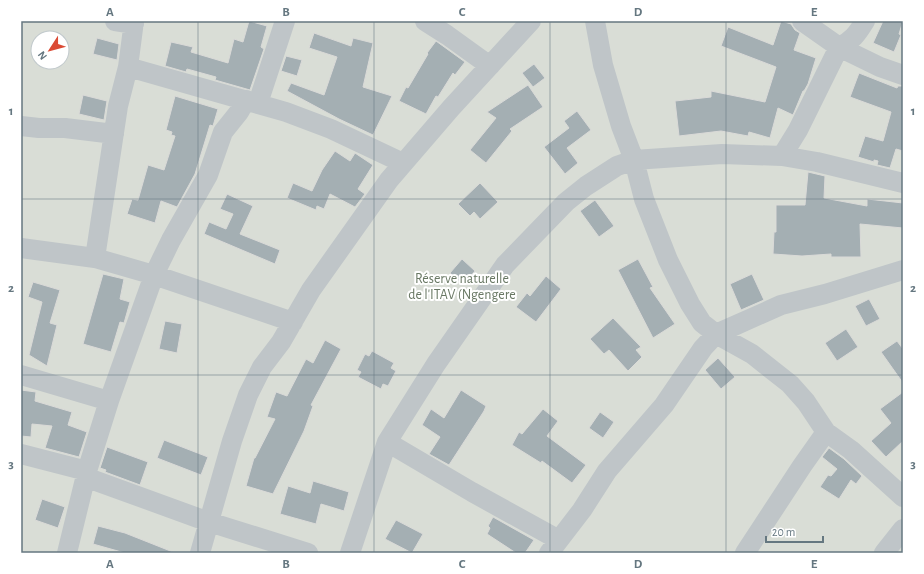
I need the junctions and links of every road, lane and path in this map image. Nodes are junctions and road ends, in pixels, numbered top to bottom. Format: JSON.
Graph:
{"nodes":[{"id":1,"x":284,"y":21,"type":"edge"},
{"id":2,"x":425,"y":21,"type":"edge"},
{"id":3,"x":531,"y":21,"type":"edge"},
{"id":4,"x":595,"y":21,"type":"edge"},
{"id":5,"x":802,"y":21,"type":"edge"},
{"id":6,"x":865,"y":21,"type":"edge"},
{"id":7,"x":128,"y":22,"type":"edge"},
{"id":8,"x":838,"y":47,"type":"junction"},
{"id":9,"x":490,"y":66,"type":"junction"},
{"id":10,"x":128,"y":67,"type":"junction"},
{"id":11,"x":903,"y":75,"type":"edge"},
{"id":12,"x":252,"y":101,"type":"junction"},
{"id":13,"x":21,"y":126,"type":"edge"},
{"id":14,"x":114,"y":134,"type":"junction"},
{"id":15,"x":782,"y":156,"type":"junction"},
{"id":16,"x":634,"y":160,"type":"junction"},
{"id":17,"x":403,"y":163,"type":"junction"},
{"id":18,"x":903,"y":183,"type":"edge"},
{"id":19,"x":21,"y":248,"type":"edge"},
{"id":20,"x":94,"y":258,"type":"junction"},
{"id":21,"x":903,"y":270,"type":"edge"},
{"id":22,"x":154,"y":275,"type":"junction"},
{"id":23,"x":293,"y":322,"type":"junction"},
{"id":24,"x":716,"y":334,"type":"junction"},
{"id":25,"x":21,"y":375,"type":"edge"},
{"id":26,"x":109,"y":401,"type":"junction"},
{"id":27,"x":826,"y":432,"type":"junction"},
{"id":28,"x":387,"y":442,"type":"junction"},
{"id":29,"x":21,"y":454,"type":"edge"},
{"id":30,"x":86,"y":474,"type":"junction"},
{"id":31,"x":903,"y":497,"type":"edge"},
{"id":32,"x":209,"y":522,"type":"junction"},
{"id":33,"x":903,"y":529,"type":"edge"},
{"id":34,"x":554,"y":547,"type":"edge"},
{"id":35,"x":749,"y":551,"type":"edge"},
{"id":36,"x":67,"y":553,"type":"edge"},
{"id":37,"x":200,"y":553,"type":"edge"},
{"id":38,"x":308,"y":553,"type":"edge"},
{"id":39,"x":350,"y":553,"type":"edge"},
{"id":40,"x":884,"y":553,"type":"edge"}],
"edges":[{"from":1,"to":12,"type":"street"},
{"from":2,"to":9,"type":"street"},
{"from":3,"to":9,"type":"street"},
{"from":4,"to":16,"type":"street"},
{"from":5,"to":8,"type":"street"},
{"from":6,"to":8,"type":"street"},
{"from":7,"to":10,"type":"street"},
{"from":8,"to":11,"type":"street"},
{"from":8,"to":15,"type":"street"},
{"from":9,"to":17,"type":"street"},
{"from":10,"to":12,"type":"street"},
{"from":10,"to":14,"type":"street"},
{"from":12,"to":17,"type":"street"},
{"from":12,"to":22,"type":"street"},
{"from":13,"to":14,"type":"street"},
{"from":14,"to":20,"type":"street"},
{"from":15,"to":16,"type":"street"},
{"from":15,"to":18,"type":"street"},
{"from":16,"to":24,"type":"street"},
{"from":16,"to":28,"type":"street"},
{"from":17,"to":23,"type":"street"},
{"from":19,"to":20,"type":"street"},
{"from":20,"to":22,"type":"street"},
{"from":21,"to":24,"type":"street"},
{"from":22,"to":23,"type":"street"},
{"from":22,"to":26,"type":"street"},
{"from":23,"to":32,"type":"street"},
{"from":24,"to":27,"type":"street"},
{"from":24,"to":34,"type":"street"},
{"from":25,"to":26,"type":"street"},
{"from":26,"to":30,"type":"street"},
{"from":27,"to":31,"type":"street"},
{"from":27,"to":35,"type":"street"},
{"from":28,"to":34,"type":"street"},
{"from":28,"to":39,"type":"street"},
{"from":29,"to":30,"type":"street"},
{"from":30,"to":32,"type":"street"},
{"from":30,"to":36,"type":"street"},
{"from":32,"to":37,"type":"street"},
{"from":32,"to":38,"type":"street"},
{"from":33,"to":40,"type":"street"}]}
